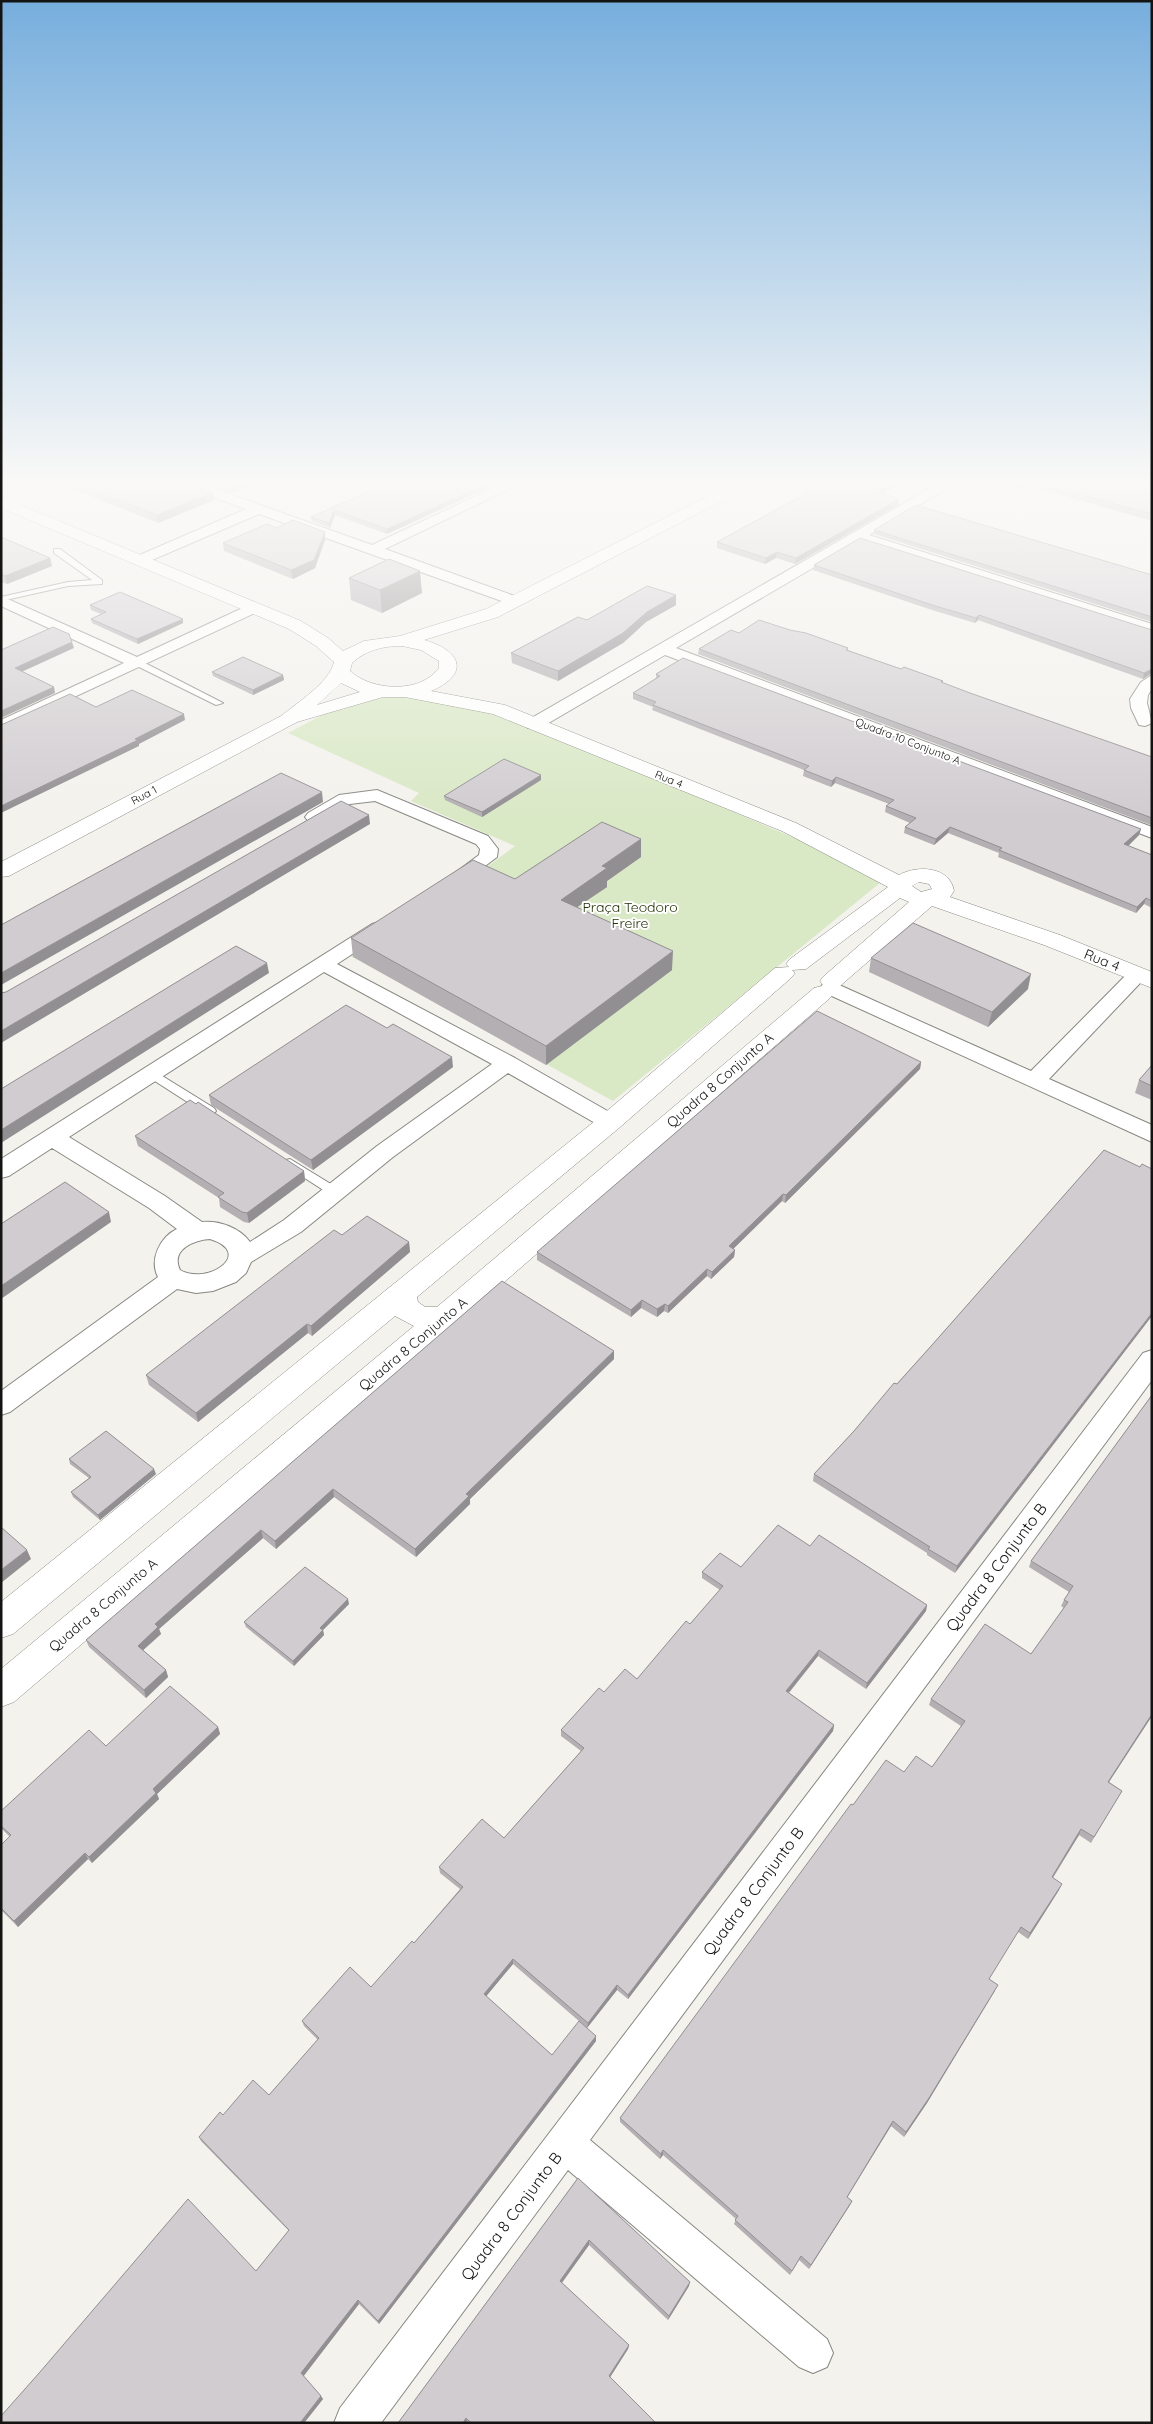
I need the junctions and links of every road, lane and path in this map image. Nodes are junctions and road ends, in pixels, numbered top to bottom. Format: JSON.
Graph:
{"nodes":[{"id":1,"x":27,"y":593,"type":"edge"},
{"id":2,"x":219,"y":593,"type":"edge"},
{"id":3,"x":493,"y":593,"type":"edge"},
{"id":4,"x":530,"y":593,"type":"edge"},
{"id":5,"x":760,"y":593,"type":"edge"},
{"id":6,"x":1039,"y":593,"type":"edge"},
{"id":7,"x":1,"y":599,"type":"edge"},
{"id":8,"x":515,"y":601,"type":"junction"},
{"id":9,"x":254,"y":608,"type":"junction"},
{"id":10,"x":492,"y":613,"type":"junction"},
{"id":11,"x":295,"y":625,"type":"junction"},
{"id":12,"x":1152,"y":629,"type":"edge"},
{"id":13,"x":394,"y":641,"type":"junction"},
{"id":14,"x":664,"y":649,"type":"junction"},
{"id":15,"x":138,"y":663,"type":"junction"},
{"id":16,"x":457,"y":664,"type":"junction"},
{"id":17,"x":342,"y":667,"type":"junction"},
{"id":18,"x":1152,"y":680,"type":"edge"},
{"id":19,"x":382,"y":691,"type":"junction"},
{"id":20,"x":401,"y":691,"type":"junction"},
{"id":21,"x":219,"y":704,"type":"dead end"},
{"id":22,"x":498,"y":709,"type":"junction"},
{"id":23,"x":288,"y":720,"type":"junction"},
{"id":24,"x":1145,"y":721,"type":"dead end"},
{"id":25,"x":534,"y":724,"type":"junction"},
{"id":26,"x":1,"y":726,"type":"edge"},
{"id":27,"x":302,"y":824,"type":"edge"},
{"id":28,"x":1152,"y":832,"type":"edge"},
{"id":29,"x":1,"y":871,"type":"edge"},
{"id":30,"x":906,"y":882,"type":"junction"},
{"id":31,"x":437,"y":891,"type":"edge"},
{"id":32,"x":934,"y":895,"type":"junction"},
{"id":33,"x":396,"y":917,"type":"edge"},
{"id":34,"x":323,"y":964,"type":"junction"},
{"id":35,"x":790,"y":969,"type":"junction"},
{"id":36,"x":1144,"y":978,"type":"edge"},
{"id":37,"x":828,"y":987,"type":"junction"},
{"id":38,"x":507,"y":1063,"type":"junction"},
{"id":39,"x":151,"y":1073,"type":"junction"},
{"id":40,"x":1035,"y":1080,"type":"junction"},
{"id":41,"x":218,"y":1116,"type":"edge"},
{"id":42,"x":610,"y":1122,"type":"junction"},
{"id":43,"x":1152,"y":1134,"type":"edge"},
{"id":44,"x":52,"y":1137,"type":"junction"},
{"id":45,"x":276,"y":1154,"type":"edge"},
{"id":46,"x":1,"y":1170,"type":"edge"},
{"id":47,"x":334,"y":1192,"type":"junction"},
{"id":48,"x":197,"y":1232,"type":"junction"},
{"id":49,"x":242,"y":1256,"type":"junction"},
{"id":50,"x":446,"y":1257,"type":"junction"},
{"id":51,"x":174,"y":1278,"type":"junction"},
{"id":52,"x":488,"y":1280,"type":"junction"},
{"id":53,"x":402,"y":1293,"type":"junction"},
{"id":54,"x":445,"y":1317,"type":"junction"},
{"id":55,"x":1152,"y":1360,"type":"edge"},
{"id":56,"x":1,"y":1405,"type":"edge"},
{"id":57,"x":1,"y":1623,"type":"edge"},
{"id":58,"x":1,"y":1691,"type":"edge"},
{"id":59,"x":565,"y":2143,"type":"junction"},
{"id":60,"x":813,"y":2353,"type":"dead end"},
{"id":61,"x":355,"y":2423,"type":"edge"}],
"edges":[{"from":1,"to":7,"type":"lane"},
{"from":2,"to":9,"type":"street"},
{"from":3,"to":8,"type":"street"},
{"from":4,"to":8,"type":"street"},
{"from":5,"to":14,"type":"street"},
{"from":6,"to":12,"type":"street"},
{"from":7,"to":15,"type":"street"},
{"from":8,"to":10,"type":"street"},
{"from":9,"to":11,"type":"street"},
{"from":9,"to":15,"type":"street"},
{"from":10,"to":13,"type":"street"},
{"from":10,"to":16,"type":"street"},
{"from":11,"to":13,"type":"street"},
{"from":11,"to":17,"type":"street"},
{"from":13,"to":16,"type":"street"},
{"from":13,"to":17,"type":"street"},
{"from":14,"to":25,"type":"street"},
{"from":14,"to":28,"type":"street","name":"Quadra 10 Conjunto A"},
{"from":15,"to":21,"type":"lane"},
{"from":15,"to":26,"type":"street"},
{"from":16,"to":20,"type":"street"},
{"from":16,"to":22,"type":"street"},
{"from":17,"to":19,"type":"street"},
{"from":17,"to":23,"type":"street"},
{"from":18,"to":24,"type":"street"},
{"from":19,"to":20,"type":"street"},
{"from":19,"to":23,"type":"street"},
{"from":20,"to":22,"type":"street"},
{"from":22,"to":25,"type":"street","name":"Rua 4"},
{"from":23,"to":29,"type":"street","name":"Rua 1"},
{"from":25,"to":30,"type":"street","name":"Rua 4"},
{"from":27,"to":31,"type":"street"},
{"from":30,"to":32,"type":"street","name":"Rua 4"},
{"from":30,"to":35,"type":"street"},
{"from":32,"to":36,"type":"street","name":"Rua 4"},
{"from":32,"to":37,"type":"street","name":"Quadra 8 Conjunto A"},
{"from":33,"to":34,"type":"street"},
{"from":34,"to":38,"type":"street"},
{"from":34,"to":39,"type":"street"},
{"from":35,"to":37,"type":"street"},
{"from":35,"to":42,"type":"street"},
{"from":36,"to":40,"type":"street"},
{"from":37,"to":40,"type":"street"},
{"from":37,"to":52,"type":"street","name":"Quadra 8 Conjunto A"},
{"from":38,"to":42,"type":"street"},
{"from":38,"to":47,"type":"street"},
{"from":39,"to":41,"type":"lane"},
{"from":39,"to":44,"type":"street"},
{"from":40,"to":43,"type":"street"},
{"from":42,"to":50,"type":"street"},
{"from":44,"to":46,"type":"street"},
{"from":44,"to":48,"type":"street"},
{"from":45,"to":47,"type":"lane"},
{"from":47,"to":49,"type":"street"},
{"from":48,"to":49,"type":"street"},
{"from":48,"to":51,"type":"street"},
{"from":49,"to":51,"type":"street"},
{"from":50,"to":52,"type":"street"},
{"from":50,"to":53,"type":"street"},
{"from":51,"to":56,"type":"street"},
{"from":52,"to":54,"type":"street","name":"Quadra 8 Conjunto A"},
{"from":53,"to":54,"type":"street"},
{"from":53,"to":57,"type":"street"},
{"from":54,"to":58,"type":"street","name":"Quadra 8 Conjunto A"},
{"from":55,"to":59,"type":"street","name":"Quadra 8 Conjunto B"},
{"from":59,"to":60,"type":"street"},
{"from":59,"to":61,"type":"street","name":"Quadra 8 Conjunto B"}]}
